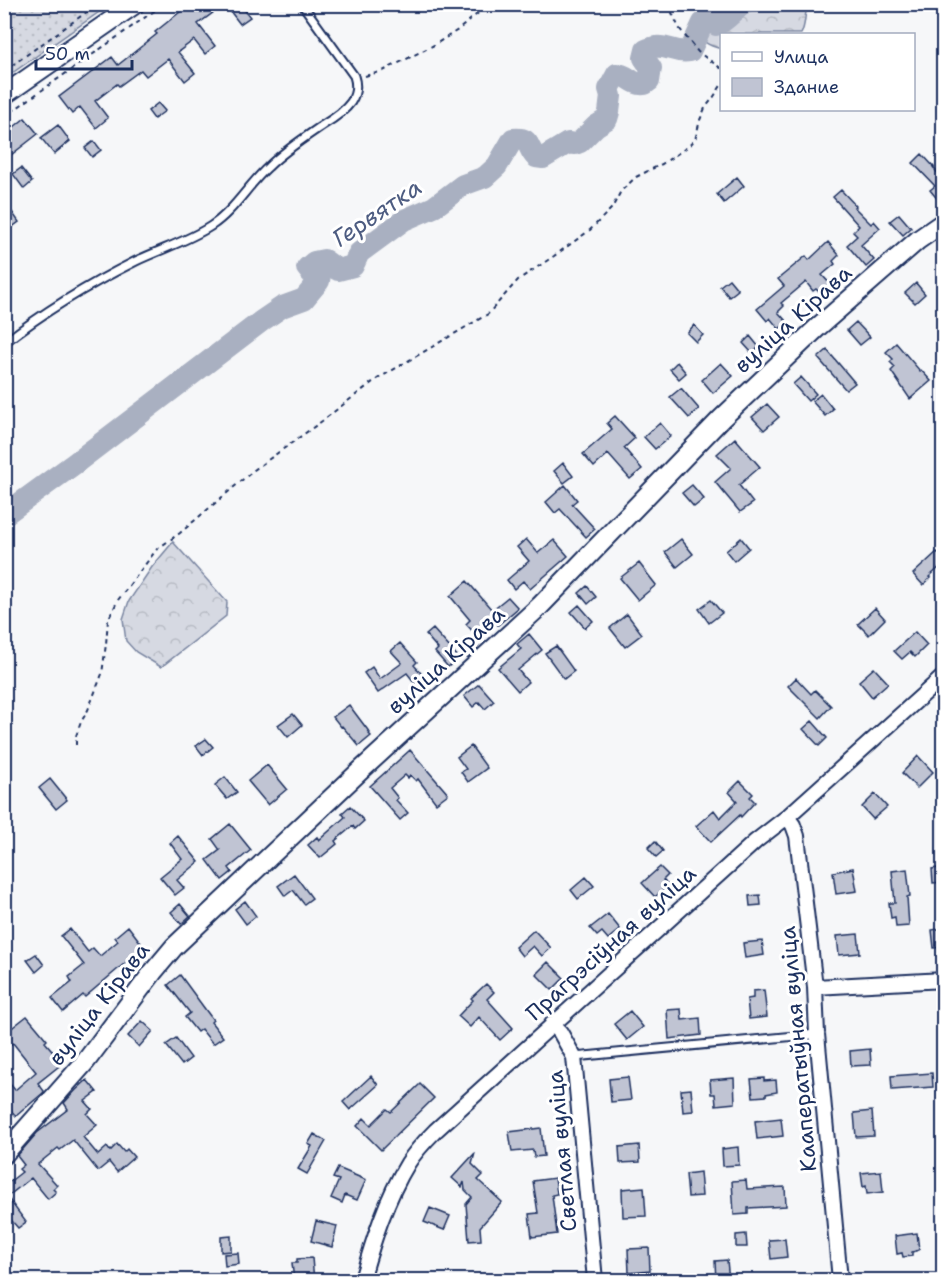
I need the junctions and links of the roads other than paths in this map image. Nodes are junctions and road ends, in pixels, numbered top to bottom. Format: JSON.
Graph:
{"nodes":[{"id":1,"x":135,"y":4,"type":"edge"},
{"id":2,"x":302,"y":4,"type":"edge"},
{"id":3,"x":4,"y":95,"type":"edge"},
{"id":4,"x":944,"y":222,"type":"edge"},
{"id":5,"x":4,"y":343,"type":"edge"},
{"id":6,"x":944,"y":676,"type":"edge"},
{"id":7,"x":787,"y":817,"type":"junction"},
{"id":8,"x":944,"y":980,"type":"edge"},
{"id":9,"x":815,"y":987,"type":"junction"},
{"id":10,"x":552,"y":1024,"type":"junction"},
{"id":11,"x":817,"y":1034,"type":"junction"},
{"id":12,"x":574,"y":1057,"type":"junction"},
{"id":13,"x":4,"y":1154,"type":"edge"},
{"id":14,"x":362,"y":1281,"type":"edge"},
{"id":15,"x":595,"y":1281,"type":"edge"},
{"id":16,"x":840,"y":1281,"type":"edge"}],
"edges":[{"from":1,"to":3,"type":"street"},
{"from":2,"to":5,"type":"lane"},
{"from":4,"to":13,"type":"street","name":"вуліца Кірава"},
{"from":6,"to":7,"type":"street","name":"Прагрэсіўная вуліца"},
{"from":7,"to":9,"type":"street","name":"Кааператыўная вуліца"},
{"from":7,"to":10,"type":"street","name":"Прагрэсіўная вуліца"},
{"from":8,"to":9,"type":"street"},
{"from":9,"to":11,"type":"street","name":"Кааператыўная вуліца"},
{"from":10,"to":12,"type":"street","name":"Светлая вуліца"},
{"from":10,"to":14,"type":"street","name":"Прагрэсіўная вуліца"},
{"from":11,"to":12,"type":"lane"},
{"from":11,"to":16,"type":"street","name":"Кааператыўная вуліца"},
{"from":12,"to":15,"type":"street","name":"Светлая вуліца"}]}
